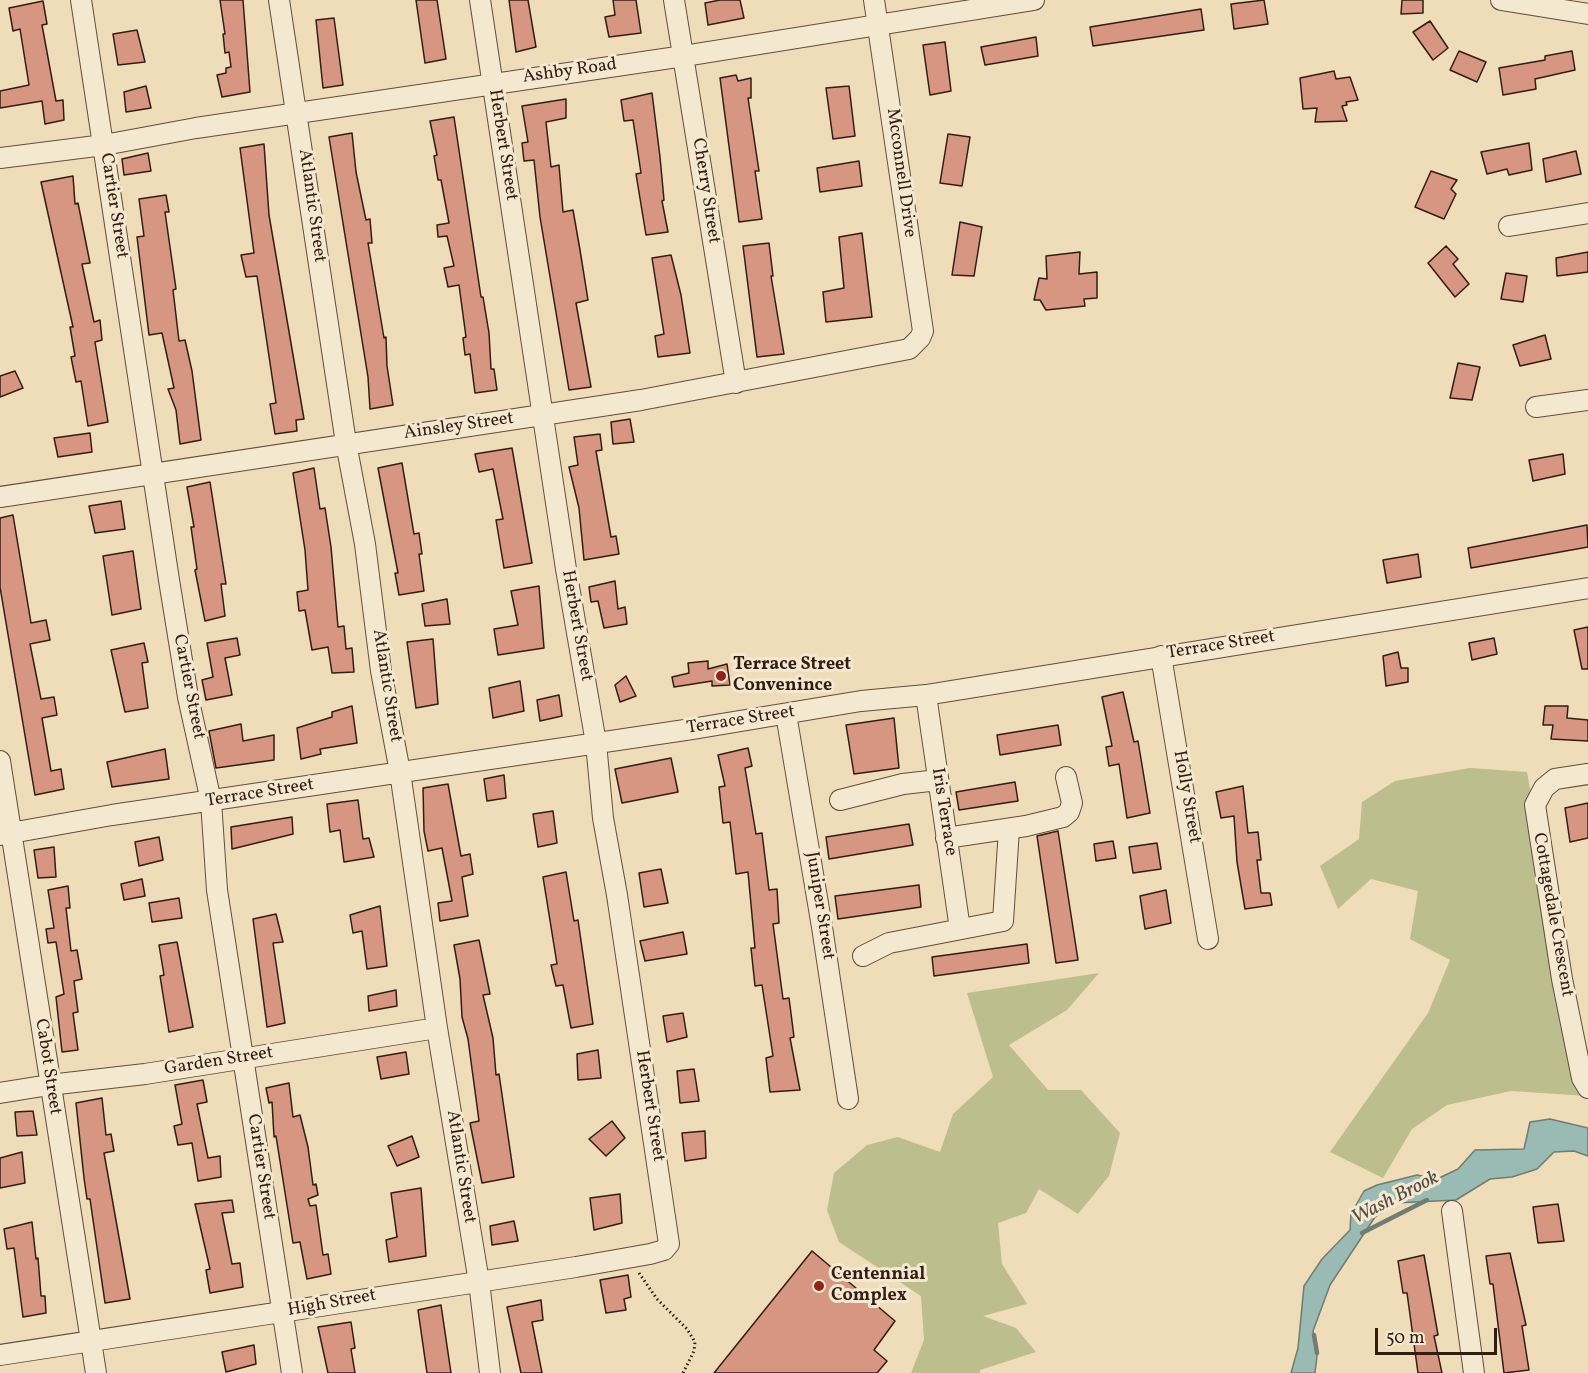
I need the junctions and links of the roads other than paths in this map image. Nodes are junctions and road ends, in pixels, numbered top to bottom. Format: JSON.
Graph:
{"nodes":[{"id":1,"x":81,"y":0,"type":"edge"},
{"id":2,"x":279,"y":0,"type":"edge"},
{"id":3,"x":480,"y":0,"type":"edge"},
{"id":4,"x":674,"y":0,"type":"edge"},
{"id":5,"x":874,"y":0,"type":"edge"},
{"id":6,"x":1034,"y":0,"type":"edge"},
{"id":7,"x":1501,"y":0,"type":"edge"},
{"id":8,"x":1588,"y":14,"type":"edge"},
{"id":9,"x":878,"y":25,"type":"junction"},
{"id":10,"x":684,"y":56,"type":"junction"},
{"id":11,"x":492,"y":83,"type":"junction"},
{"id":12,"x":298,"y":114,"type":"junction"},
{"id":13,"x":104,"y":145,"type":"junction"},
{"id":14,"x":0,"y":158,"type":"edge"},
{"id":15,"x":1588,"y":213,"type":"edge"},
{"id":16,"x":1509,"y":226,"type":"dead end"},
{"id":17,"x":915,"y":344,"type":"joint"},
{"id":18,"x":736,"y":383,"type":"junction"},
{"id":19,"x":1588,"y":400,"type":"edge"},
{"id":20,"x":1536,"y":407,"type":"dead end"},
{"id":21,"x":544,"y":415,"type":"junction"},
{"id":22,"x":346,"y":443,"type":"junction"},
{"id":23,"x":153,"y":476,"type":"junction"},
{"id":24,"x":0,"y":497,"type":"edge"},
{"id":25,"x":1588,"y":588,"type":"edge"},
{"id":26,"x":1161,"y":656,"type":"junction"},
{"id":27,"x":926,"y":695,"type":"junction"},
{"id":28,"x":786,"y":714,"type":"junction"},
{"id":29,"x":596,"y":743,"type":"junction"},
{"id":30,"x":0,"y":761,"type":"edge"},
{"id":31,"x":400,"y":772,"type":"junction"},
{"id":32,"x":1588,"y":774,"type":"edge"},
{"id":33,"x":1066,"y":777,"type":"dead end"},
{"id":34,"x":938,"y":780,"type":"junction"},
{"id":35,"x":840,"y":800,"type":"dead end"},
{"id":36,"x":211,"y":801,"type":"junction"},
{"id":37,"x":1009,"y":829,"type":"junction"},
{"id":38,"x":6,"y":835,"type":"edge"},
{"id":39,"x":946,"y":838,"type":"junction"},
{"id":40,"x":960,"y":929,"type":"junction"},
{"id":41,"x":1208,"y":939,"type":"dead end"},
{"id":42,"x":863,"y":956,"type":"dead end"},
{"id":43,"x":437,"y":1028,"type":"junction"},
{"id":44,"x":244,"y":1057,"type":"junction"},
{"id":45,"x":49,"y":1085,"type":"junction"},
{"id":46,"x":1588,"y":1088,"type":"edge"},
{"id":47,"x":0,"y":1093,"type":"edge"},
{"id":48,"x":848,"y":1099,"type":"dead end"},
{"id":49,"x":1452,"y":1211,"type":"dead end"},
{"id":50,"x":664,"y":1250,"type":"joint"},
{"id":51,"x":478,"y":1282,"type":"junction"},
{"id":52,"x":284,"y":1313,"type":"junction"},
{"id":53,"x":91,"y":1342,"type":"junction"},
{"id":54,"x":0,"y":1355,"type":"edge"},
{"id":55,"x":96,"y":1373,"type":"edge"},
{"id":56,"x":292,"y":1373,"type":"edge"},
{"id":57,"x":490,"y":1373,"type":"edge"},
{"id":58,"x":1474,"y":1373,"type":"edge"}],
"edges":[{"from":1,"to":13,"type":"street","name":"Cartier Street"},
{"from":2,"to":12,"type":"street","name":"Atlantic Street"},
{"from":3,"to":11,"type":"street","name":"Herbert Street"},
{"from":4,"to":10,"type":"street","name":"Cherry Street"},
{"from":5,"to":9,"type":"street","name":"Mcconnell Drive"},
{"from":6,"to":9,"type":"street","name":"Ashby Road"},
{"from":7,"to":8,"type":"street"},
{"from":9,"to":10,"type":"street","name":"Ashby Road"},
{"from":9,"to":17,"type":"street","name":"Mcconnell Drive"},
{"from":10,"to":11,"type":"street","name":"Ashby Road"},
{"from":10,"to":18,"type":"street","name":"Cherry Street"},
{"from":11,"to":12,"type":"street","name":"Ashby Road"},
{"from":11,"to":21,"type":"street","name":"Herbert Street"},
{"from":12,"to":13,"type":"street","name":"Ashby Road"},
{"from":12,"to":22,"type":"street","name":"Atlantic Street"},
{"from":13,"to":14,"type":"street","name":"Ashby Road"},
{"from":13,"to":23,"type":"street","name":"Cartier Street"},
{"from":15,"to":16,"type":"street"},
{"from":17,"to":18,"type":"street","name":"Ainsley Street"},
{"from":18,"to":21,"type":"street","name":"Ainsley Street"},
{"from":19,"to":20,"type":"street"},
{"from":21,"to":22,"type":"street","name":"Ainsley Street"},
{"from":21,"to":29,"type":"street","name":"Herbert Street"},
{"from":22,"to":23,"type":"street","name":"Ainsley Street"},
{"from":22,"to":31,"type":"street","name":"Atlantic Street"},
{"from":23,"to":24,"type":"street","name":"Ainsley Street"},
{"from":23,"to":36,"type":"street","name":"Cartier Street"},
{"from":25,"to":26,"type":"street","name":"Terrace Street"},
{"from":26,"to":27,"type":"street","name":"Terrace Street"},
{"from":26,"to":41,"type":"street","name":"Holly Street"},
{"from":27,"to":28,"type":"street","name":"Terrace Street"},
{"from":27,"to":34,"type":"street","name":"Iris Terrace"},
{"from":28,"to":29,"type":"street","name":"Terrace Street"},
{"from":28,"to":48,"type":"street","name":"Juniper Street"},
{"from":29,"to":31,"type":"street","name":"Terrace Street"},
{"from":29,"to":50,"type":"street","name":"Herbert Street"},
{"from":30,"to":38,"type":"street","name":"Cabot Street"},
{"from":31,"to":36,"type":"street","name":"Terrace Street"},
{"from":31,"to":43,"type":"street","name":"Atlantic Street"},
{"from":32,"to":46,"type":"street","name":"Cottagedale Crescent"},
{"from":33,"to":37,"type":"street"},
{"from":34,"to":35,"type":"street"},
{"from":34,"to":39,"type":"street","name":"Iris Terrace"},
{"from":36,"to":38,"type":"street","name":"Terrace Street"},
{"from":36,"to":44,"type":"street","name":"Cartier Street"},
{"from":37,"to":39,"type":"street"},
{"from":37,"to":40,"type":"street"},
{"from":38,"to":45,"type":"street","name":"Cabot Street"},
{"from":39,"to":40,"type":"street","name":"Iris Terrace"},
{"from":40,"to":42,"type":"street"},
{"from":43,"to":44,"type":"street","name":"Garden Street"},
{"from":43,"to":51,"type":"street","name":"Atlantic Street"},
{"from":44,"to":45,"type":"street","name":"Garden Street"},
{"from":44,"to":52,"type":"street","name":"Cartier Street"},
{"from":45,"to":47,"type":"street","name":"Garden Street"},
{"from":45,"to":53,"type":"street","name":"Cabot Street"},
{"from":49,"to":58,"type":"street"},
{"from":50,"to":51,"type":"street","name":"High Street"},
{"from":51,"to":52,"type":"street","name":"High Street"},
{"from":51,"to":57,"type":"street","name":"Atlantic Street"},
{"from":52,"to":53,"type":"street","name":"High Street"},
{"from":52,"to":56,"type":"street","name":"Cartier Street"},
{"from":53,"to":54,"type":"street","name":"High Street"},
{"from":53,"to":55,"type":"street","name":"Cabot Street"}]}
